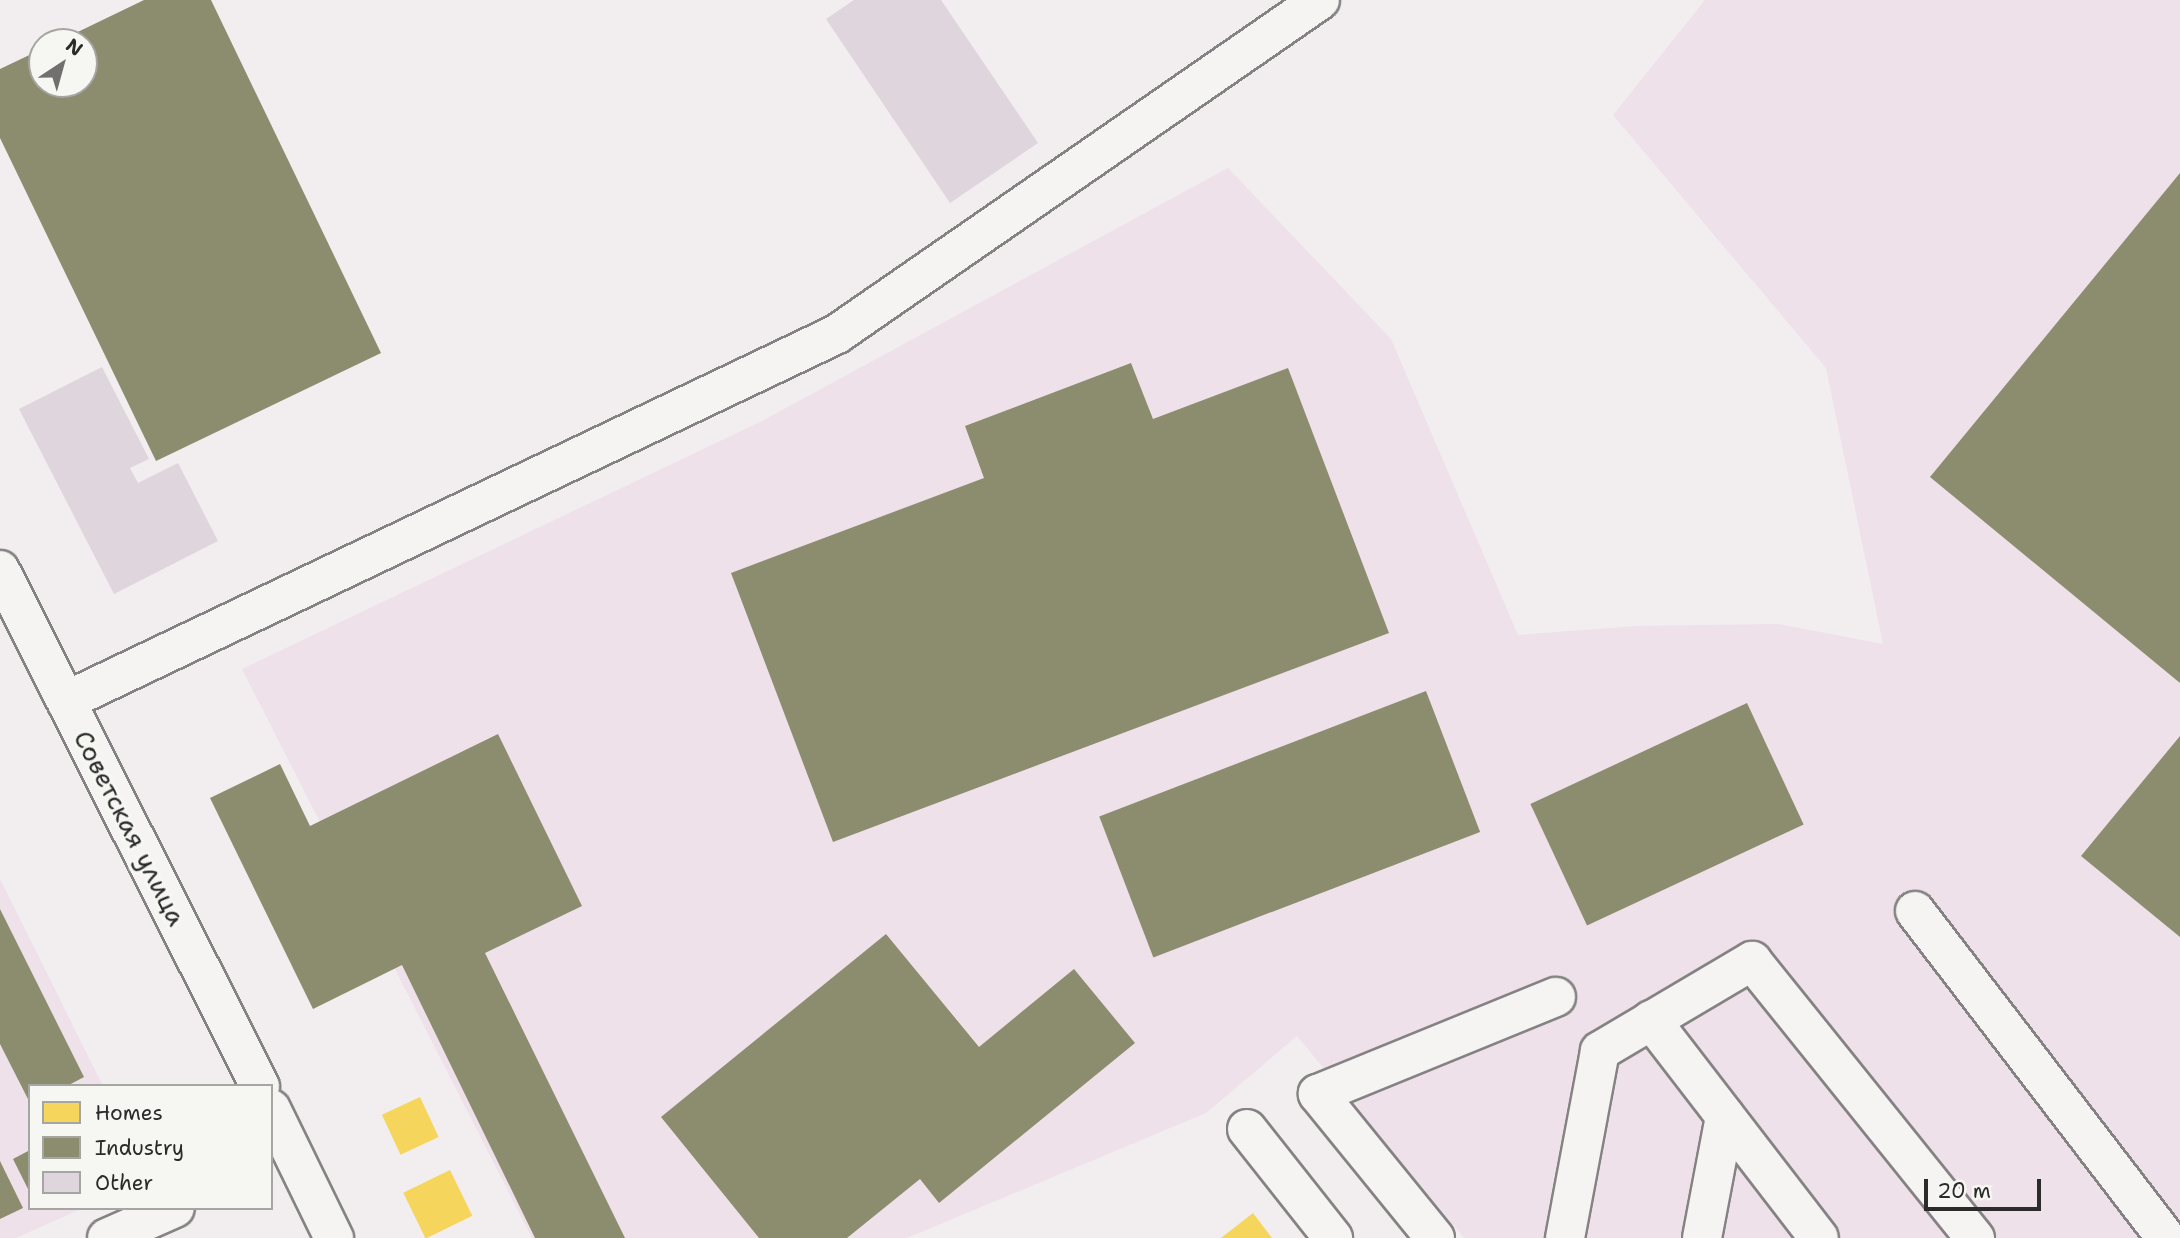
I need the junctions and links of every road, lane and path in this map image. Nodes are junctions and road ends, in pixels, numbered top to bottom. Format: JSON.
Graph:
{"nodes":[{"id":1,"x":1320,"y":0,"type":"edge"},
{"id":2,"x":0,"y":570,"type":"edge"},
{"id":3,"x":66,"y":701,"type":"junction"},
{"id":4,"x":1915,"y":911,"type":"dead end"},
{"id":5,"x":1556,"y":997,"type":"dead end"},
{"id":6,"x":1651,"y":1020,"type":"junction"},
{"id":7,"x":259,"y":1084,"type":"edge"},
{"id":8,"x":1725,"y":1116,"type":"junction"},
{"id":9,"x":273,"y":1118,"type":"edge"},
{"id":10,"x":1248,"y":1129,"type":"dead end"},
{"id":11,"x":282,"y":1158,"type":"edge"},
{"id":12,"x":170,"y":1210,"type":"edge"},
{"id":13,"x":107,"y":1238,"type":"edge"},
{"id":14,"x":334,"y":1238,"type":"edge"},
{"id":15,"x":1333,"y":1238,"type":"edge"},
{"id":16,"x":1435,"y":1238,"type":"edge"},
{"id":17,"x":1565,"y":1238,"type":"edge"},
{"id":18,"x":1702,"y":1238,"type":"edge"},
{"id":19,"x":1819,"y":1238,"type":"edge"},
{"id":20,"x":1975,"y":1238,"type":"edge"},
{"id":21,"x":2166,"y":1238,"type":"edge"}],
"edges":[{"from":1,"to":3,"type":"street"},
{"from":2,"to":3,"type":"street","name":"Советская улица"},
{"from":3,"to":7,"type":"street","name":"Советская улица"},
{"from":4,"to":21,"type":"street"},
{"from":5,"to":16,"type":"street"},
{"from":6,"to":8,"type":"street"},
{"from":6,"to":17,"type":"street"},
{"from":6,"to":20,"type":"street"},
{"from":8,"to":18,"type":"street"},
{"from":8,"to":19,"type":"street"},
{"from":9,"to":11,"type":"street"},
{"from":10,"to":15,"type":"street"},
{"from":11,"to":14,"type":"street"},
{"from":12,"to":13,"type":"street"}]}
